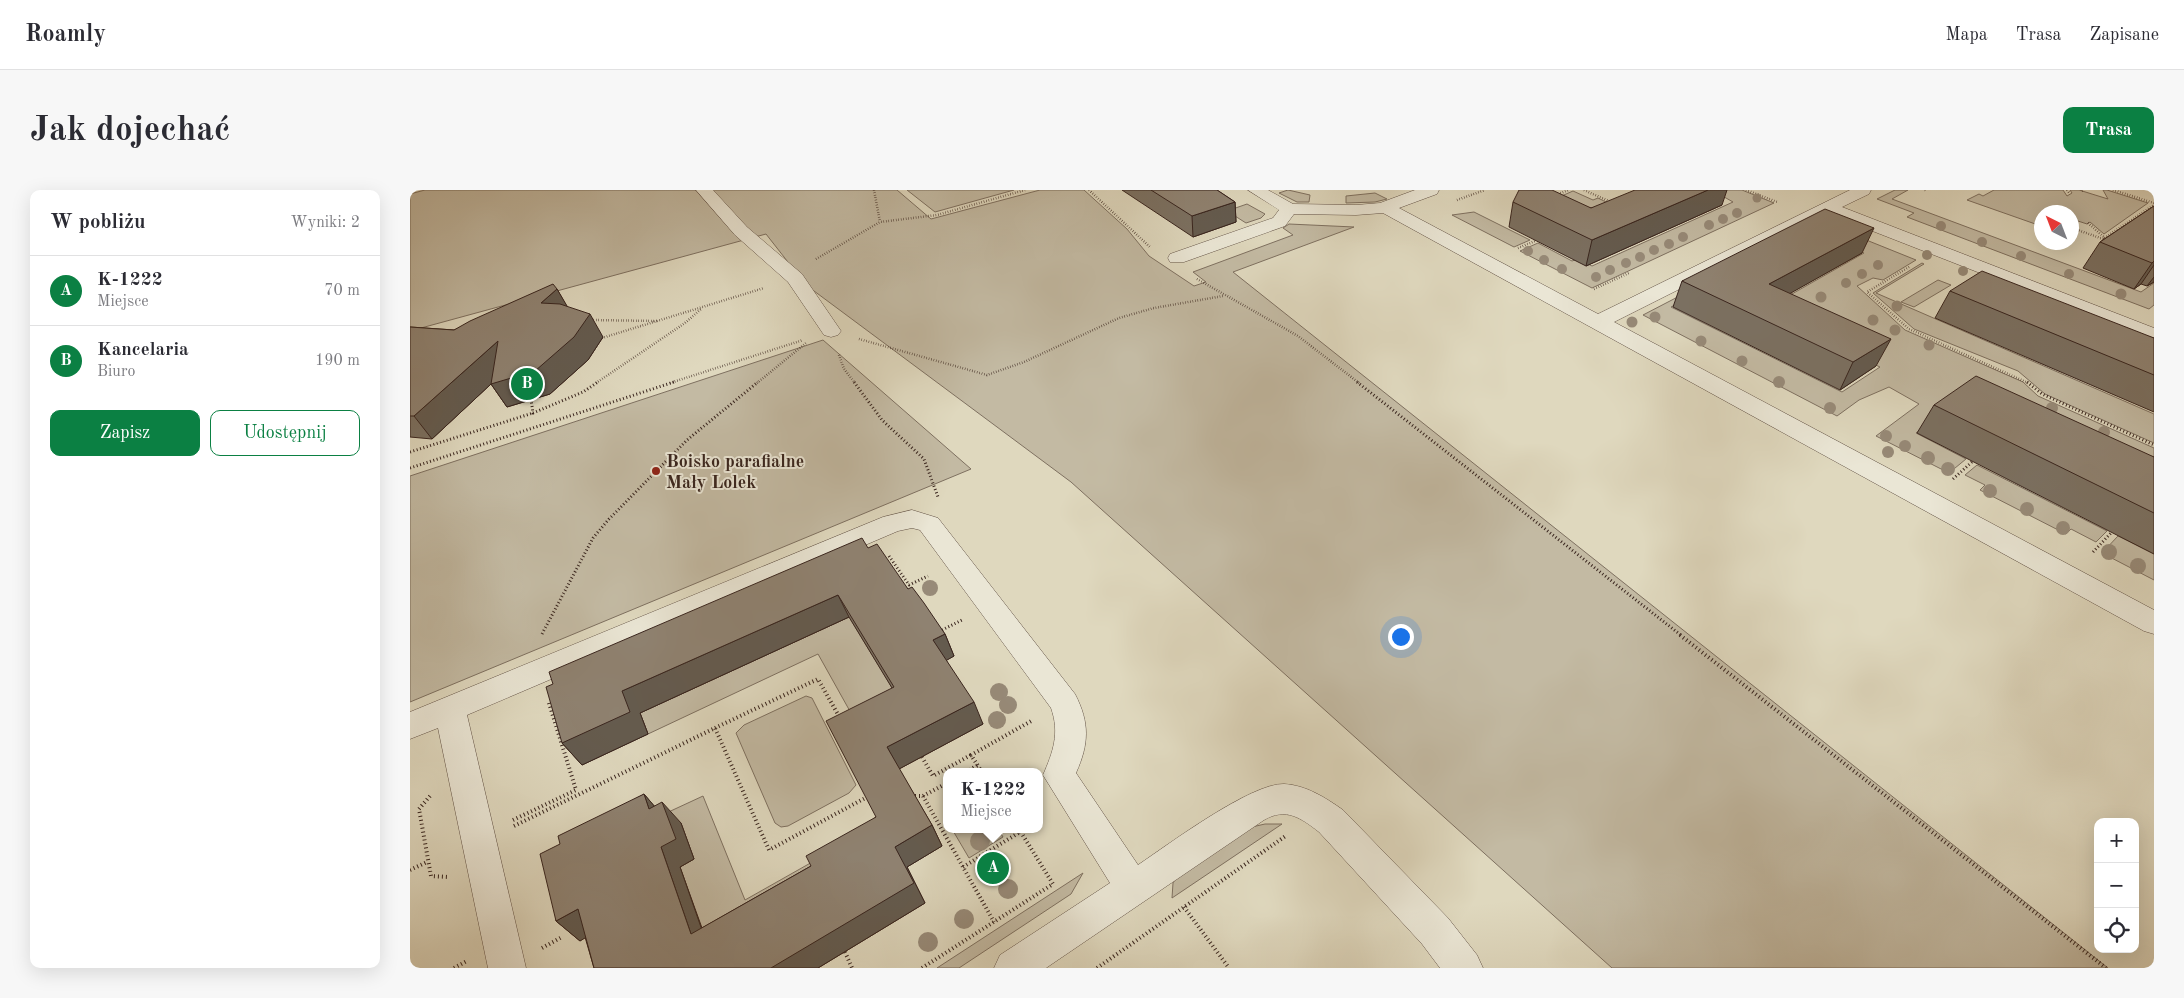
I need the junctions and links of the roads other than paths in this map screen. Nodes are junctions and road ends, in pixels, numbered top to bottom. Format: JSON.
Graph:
{"nodes":[{"id":1,"x":704,"y":190,"type":"edge"},
{"id":2,"x":1256,"y":190,"type":"edge"},
{"id":3,"x":1431,"y":190,"type":"edge"},
{"id":4,"x":1864,"y":190,"type":"edge"},
{"id":5,"x":1832,"y":200,"type":"junction"},
{"id":6,"x":1385,"y":207,"type":"junction"},
{"id":7,"x":1289,"y":209,"type":"junction"},
{"id":8,"x":1177,"y":258,"type":"dead end"},
{"id":9,"x":1598,"y":322,"type":"junction"},
{"id":10,"x":823,"y":334,"type":"road end"},
{"id":11,"x":2154,"y":335,"type":"edge"},
{"id":12,"x":2154,"y":623,"type":"edge"},
{"id":13,"x":450,"y":709,"type":"junction"},
{"id":14,"x":410,"y":726,"type":"edge"},
{"id":15,"x":1134,"y":889,"type":"junction"},
{"id":16,"x":507,"y":968,"type":"edge"},
{"id":17,"x":1013,"y":968,"type":"edge"},
{"id":18,"x":1464,"y":968,"type":"edge"}],
"edges":[{"from":1,"to":10,"type":"street"},
{"from":2,"to":7,"type":"street"},
{"from":3,"to":6,"type":"street"},
{"from":4,"to":5,"type":"street"},
{"from":5,"to":9,"type":"street"},
{"from":5,"to":11,"type":"street"},
{"from":6,"to":7,"type":"street"},
{"from":6,"to":9,"type":"street"},
{"from":7,"to":8,"type":"street"},
{"from":9,"to":12,"type":"street"},
{"from":13,"to":14,"type":"street"},
{"from":13,"to":15,"type":"street"},
{"from":13,"to":16,"type":"street"},
{"from":15,"to":17,"type":"street"},
{"from":15,"to":18,"type":"street"}]}
